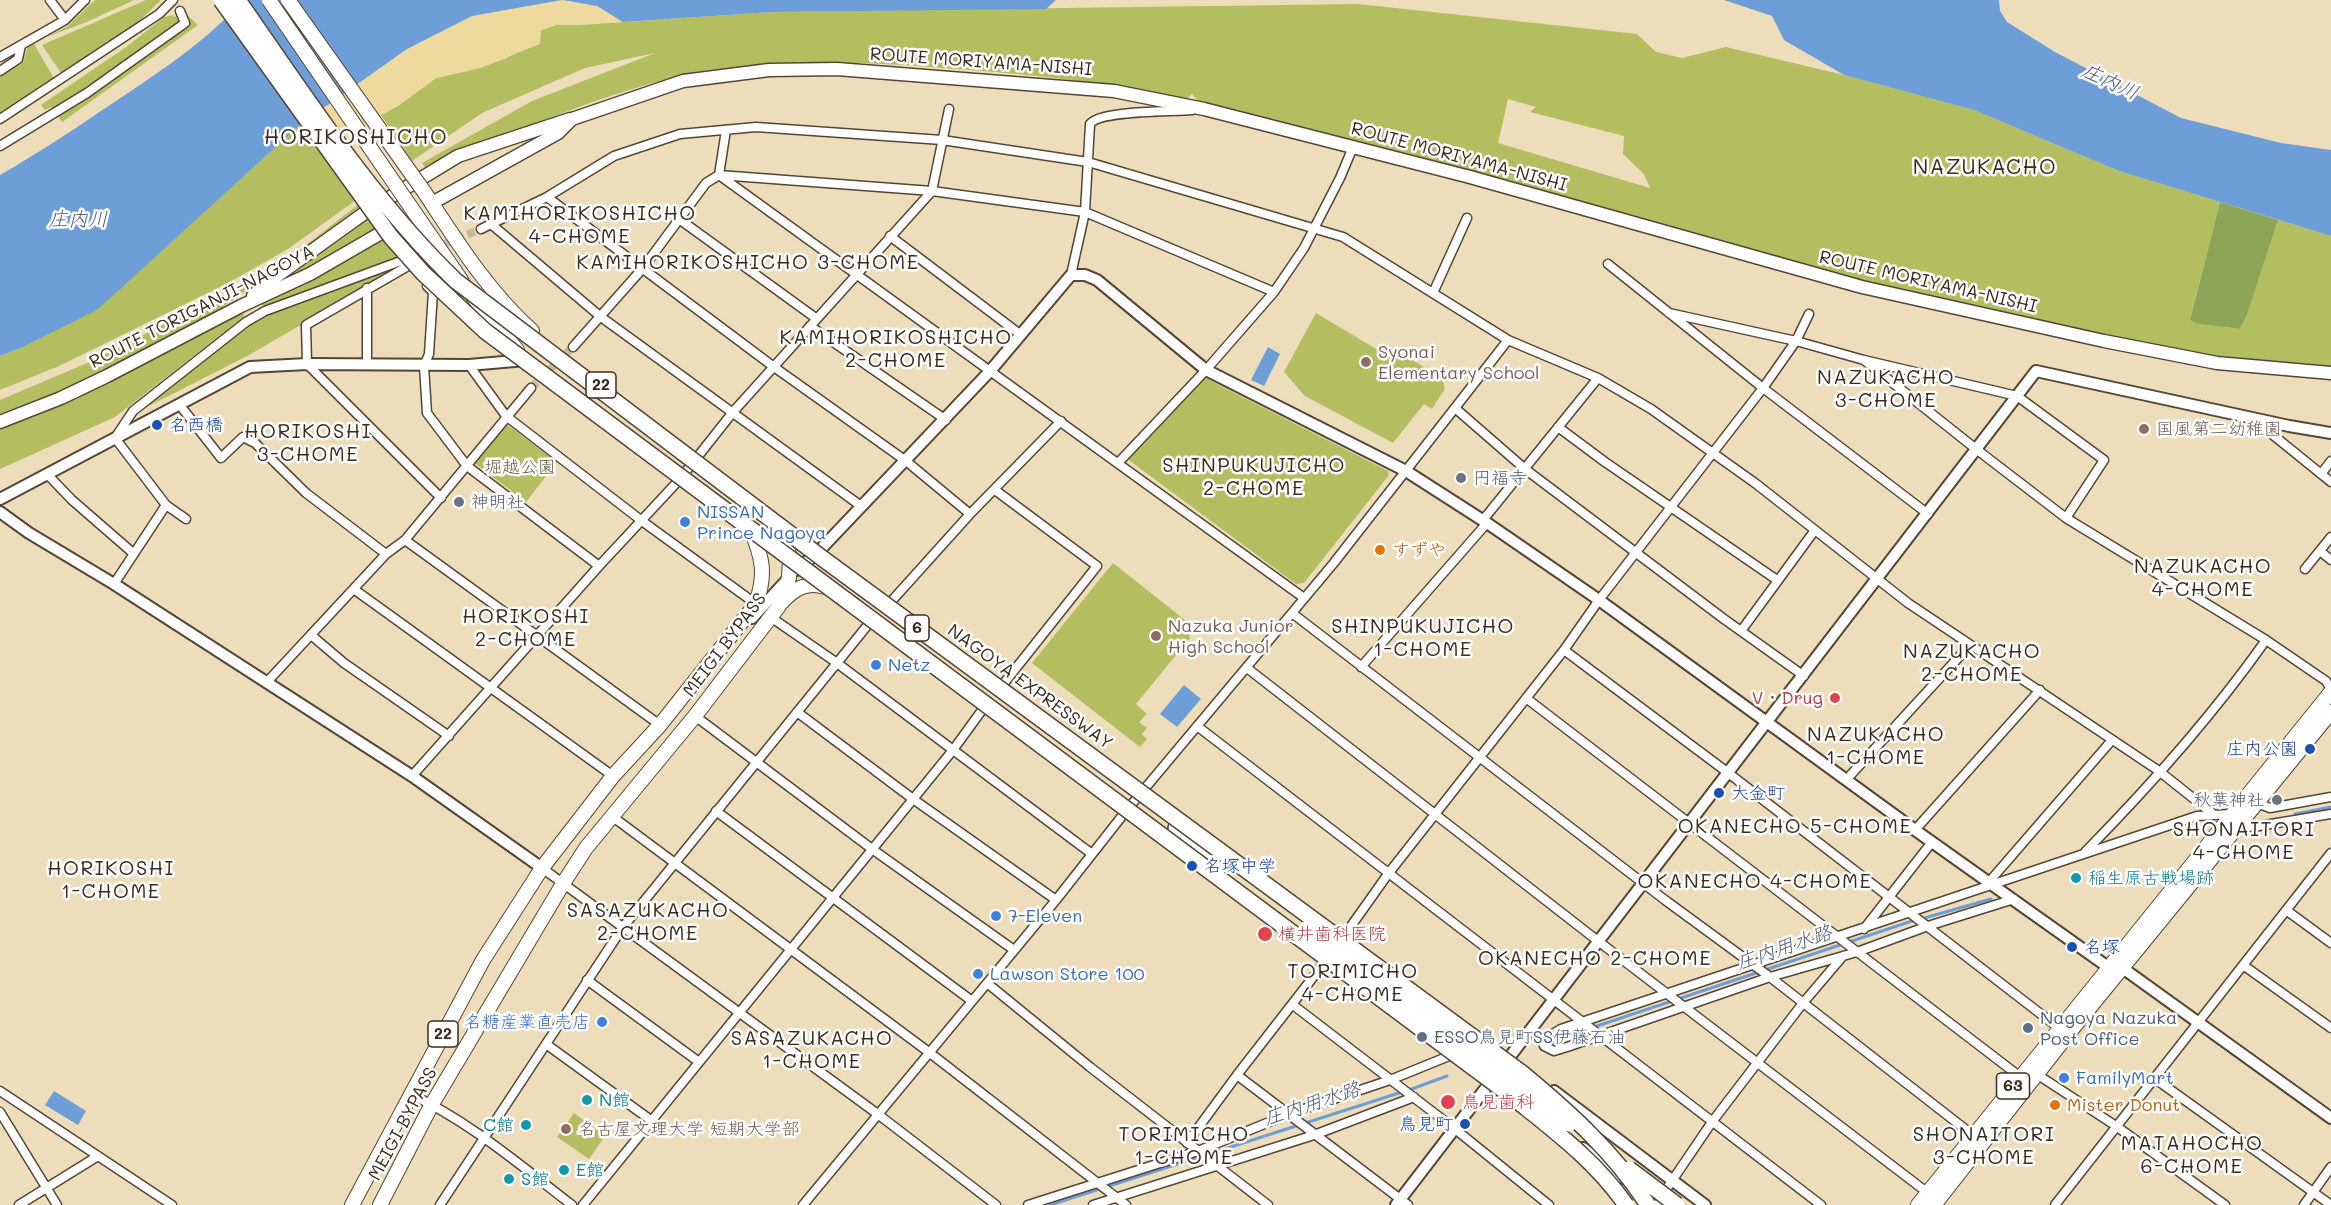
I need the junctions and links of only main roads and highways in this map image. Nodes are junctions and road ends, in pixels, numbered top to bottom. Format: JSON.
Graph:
{"nodes":[{"id":1,"x":222,"y":0,"type":"edge"},
{"id":2,"x":238,"y":0,"type":"edge"},
{"id":3,"x":269,"y":0,"type":"edge"},
{"id":4,"x":288,"y":0,"type":"edge"},
{"id":5,"x":572,"y":119,"type":"junction"},
{"id":6,"x":428,"y":198,"type":"junction"},
{"id":7,"x":412,"y":209,"type":"junction"},
{"id":8,"x":241,"y":306,"type":"junction"},
{"id":9,"x":2331,"y":373,"type":"edge"},
{"id":10,"x":0,"y":422,"type":"edge"},
{"id":11,"x":758,"y":506,"type":"junction"},
{"id":12,"x":751,"y":530,"type":"junction"},
{"id":13,"x":803,"y":565,"type":"junction"},
{"id":14,"x":800,"y":588,"type":"junction"},
{"id":15,"x":775,"y":612,"type":"junction"},
{"id":16,"x":2330,"y":693,"type":"edge"},
{"id":17,"x":2331,"y":712,"type":"edge"},
{"id":18,"x":1121,"y":806,"type":"junction"},
{"id":19,"x":2235,"y":819,"type":"junction"},
{"id":20,"x":2115,"y":967,"type":"junction"},
{"id":21,"x":1397,"y":973,"type":"road end"},
{"id":22,"x":2028,"y":1076,"type":"junction"},
{"id":23,"x":1931,"y":1199,"type":"edge"},
{"id":24,"x":1654,"y":1204,"type":"edge"},
{"id":25,"x":352,"y":1205,"type":"edge"},
{"id":26,"x":380,"y":1205,"type":"edge"},
{"id":27,"x":1626,"y":1205,"type":"edge"},
{"id":28,"x":1677,"y":1205,"type":"edge"},
{"id":29,"x":1918,"y":1205,"type":"edge"}],
"edges":[{"from":1,"to":18,"type":"highway","number":"6","bridge":true},
{"from":2,"to":11,"type":"highway","name":"NAGOYA EXPRESSWAY","number":"6","bridge":true},
{"from":3,"to":7,"type":"main road","number":"22","bridge":true},
{"from":4,"to":6,"type":"main road","number":"22","bridge":true},
{"from":5,"to":6,"type":"main road","name":"ROUTE MORIYAMA-NISHI"},
{"from":5,"to":8,"type":"main road","name":"ROUTE MORIYAMA-NISHI"},
{"from":5,"to":9,"type":"main road","name":"ROUTE MORIYAMA-NISHI"},
{"from":6,"to":11,"type":"main road","number":"22"},
{"from":7,"to":8,"type":"main road","name":"ROUTE TORIGANJI-NAGOYA"},
{"from":7,"to":12,"type":"main road","number":"22"},
{"from":8,"to":10,"type":"main road","name":"ROUTE TORIGANJI-NAGOYA"},
{"from":11,"to":13,"type":"main road","number":"22"},
{"from":11,"to":21,"type":"highway","bridge":true},
{"from":11,"to":24,"type":"highway","name":"NAGOYA EXPRESSWAY","number":"6","bridge":true},
{"from":12,"to":13,"type":"main road"},
{"from":12,"to":25,"type":"main road","name":"MEIGI BYPASS","number":"22"},
{"from":13,"to":14,"type":"main road"},
{"from":13,"to":14,"type":"main road"},
{"from":13,"to":15,"type":"main road","name":"MEIGI BYPASS","number":"22"},
{"from":14,"to":15,"type":"main road"},
{"from":15,"to":26,"type":"main road","name":"MEIGI BYPASS","number":"22"},
{"from":16,"to":19,"type":"main road","number":"63"},
{"from":17,"to":19,"type":"main road","number":"63"},
{"from":18,"to":27,"type":"highway","number":"6","bridge":true},
{"from":18,"to":28,"type":"highway","bridge":true},
{"from":19,"to":20,"type":"main road","number":"63"},
{"from":20,"to":22,"type":"main road","number":"63"},
{"from":20,"to":22,"type":"main road","number":"63"},
{"from":22,"to":23,"type":"main road","number":"63"},
{"from":22,"to":23,"type":"main road","number":"63"},
{"from":23,"to":29,"type":"main road","number":"63"}]}
